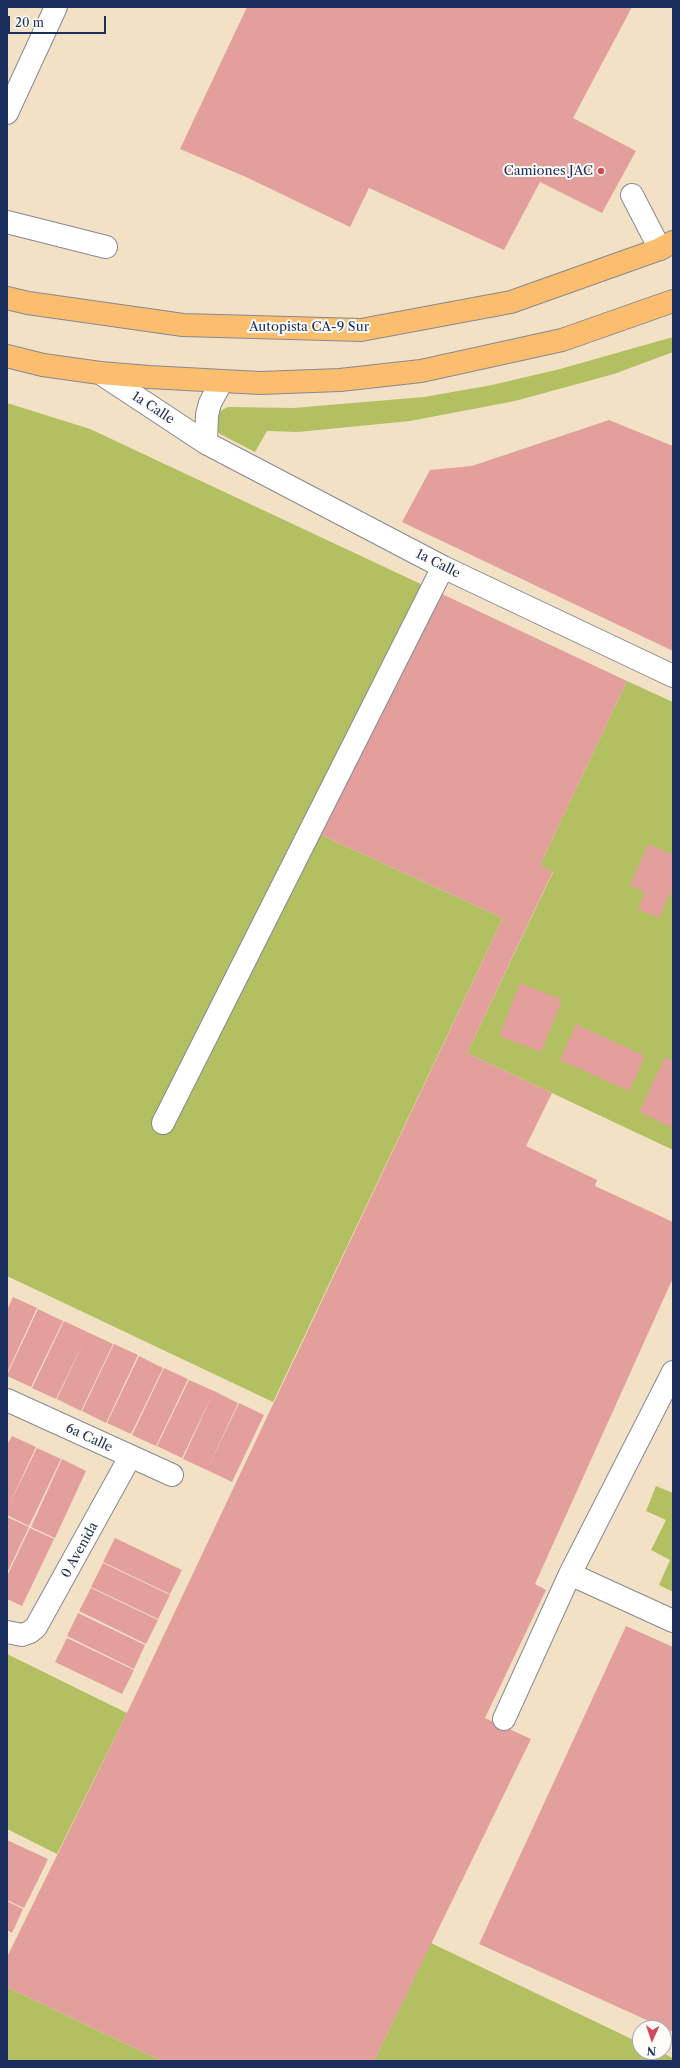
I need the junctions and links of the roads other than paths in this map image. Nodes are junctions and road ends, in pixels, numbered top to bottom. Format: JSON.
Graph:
{"nodes":[{"id":1,"x":56,"y":7,"type":"edge"},
{"id":2,"x":7,"y":112,"type":"edge"},
{"id":3,"x":632,"y":195,"type":"dead end"},
{"id":4,"x":7,"y":222,"type":"edge"},
{"id":5,"x":666,"y":245,"type":"edge"},
{"id":6,"x":106,"y":247,"type":"dead end"},
{"id":7,"x":7,"y":298,"type":"edge"},
{"id":8,"x":673,"y":301,"type":"edge"},
{"id":9,"x":7,"y":356,"type":"edge"},
{"id":10,"x":100,"y":373,"type":"junction"},
{"id":11,"x":222,"y":381,"type":"junction"},
{"id":12,"x":206,"y":443,"type":"junction"},
{"id":13,"x":443,"y":567,"type":"junction"},
{"id":14,"x":673,"y":676,"type":"edge"},
{"id":15,"x":163,"y":1122,"type":"dead end"},
{"id":16,"x":673,"y":1372,"type":"edge"},
{"id":17,"x":7,"y":1400,"type":"edge"},
{"id":18,"x":130,"y":1457,"type":"junction"},
{"id":19,"x":172,"y":1475,"type":"dead end"},
{"id":20,"x":570,"y":1574,"type":"junction"},
{"id":21,"x":673,"y":1621,"type":"edge"},
{"id":22,"x":14,"y":1634,"type":"edge"},
{"id":23,"x":504,"y":1719,"type":"dead end"}],
"edges":[{"from":1,"to":2,"type":"street"},
{"from":3,"to":5,"type":"street"},
{"from":4,"to":6,"type":"street"},
{"from":5,"to":7,"type":"highway","name":"Autopista CA-9 Sur"},
{"from":8,"to":11,"type":"highway"},
{"from":9,"to":10,"type":"highway"},
{"from":10,"to":11,"type":"highway"},
{"from":10,"to":12,"type":"street","name":"1a Calle"},
{"from":11,"to":12,"type":"street"},
{"from":12,"to":13,"type":"street","name":"1a Calle"},
{"from":13,"to":14,"type":"street","name":"1a Calle"},
{"from":13,"to":15,"type":"street"},
{"from":16,"to":20,"type":"street"},
{"from":17,"to":18,"type":"street","name":"6a Calle"},
{"from":18,"to":19,"type":"street","name":"6a Calle"},
{"from":18,"to":22,"type":"street","name":"0 Avenida"},
{"from":20,"to":21,"type":"street"},
{"from":20,"to":23,"type":"street"}]}
